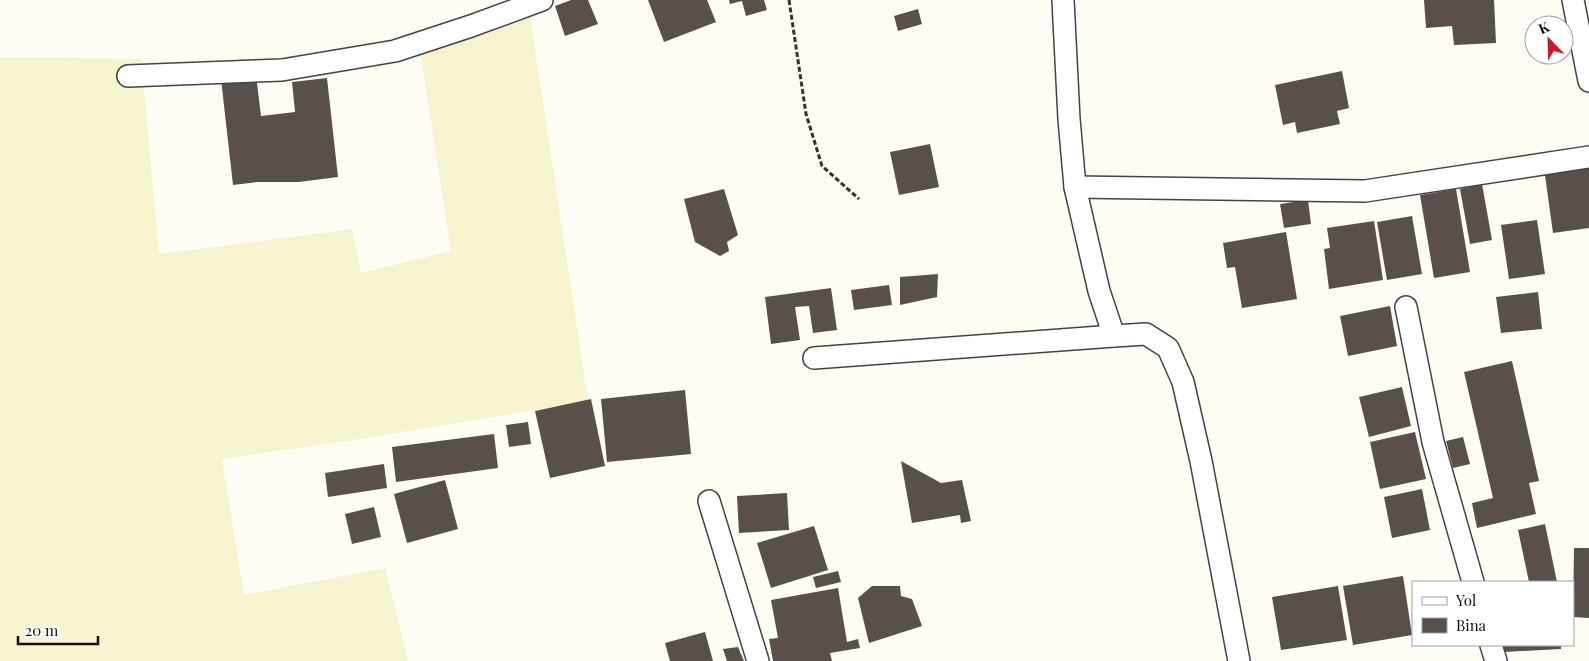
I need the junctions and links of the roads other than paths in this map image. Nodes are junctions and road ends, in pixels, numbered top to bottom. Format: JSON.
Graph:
{"nodes":[{"id":1,"x":542,"y":0,"type":"edge"},
{"id":2,"x":1063,"y":0,"type":"edge"},
{"id":3,"x":1573,"y":0,"type":"edge"},
{"id":4,"x":128,"y":76,"type":"dead end"},
{"id":5,"x":1589,"y":81,"type":"edge"},
{"id":6,"x":1589,"y":157,"type":"edge"},
{"id":7,"x":1075,"y":187,"type":"junction"},
{"id":8,"x":1406,"y":307,"type":"dead end"},
{"id":9,"x":1114,"y":336,"type":"junction"},
{"id":10,"x":814,"y":358,"type":"dead end"},
{"id":11,"x":709,"y":501,"type":"dead end"},
{"id":12,"x":1473,"y":581,"type":"edge"},
{"id":13,"x":1491,"y":646,"type":"edge"},
{"id":14,"x":758,"y":661,"type":"edge"},
{"id":15,"x":1239,"y":661,"type":"edge"},
{"id":16,"x":1496,"y":661,"type":"edge"}],
"edges":[{"from":1,"to":4,"type":"street"},
{"from":2,"to":7,"type":"street"},
{"from":3,"to":5,"type":"street"},
{"from":6,"to":7,"type":"street"},
{"from":7,"to":9,"type":"street"},
{"from":8,"to":12,"type":"street"},
{"from":9,"to":10,"type":"street"},
{"from":9,"to":15,"type":"street"},
{"from":11,"to":14,"type":"street"},
{"from":13,"to":16,"type":"street"}]}
